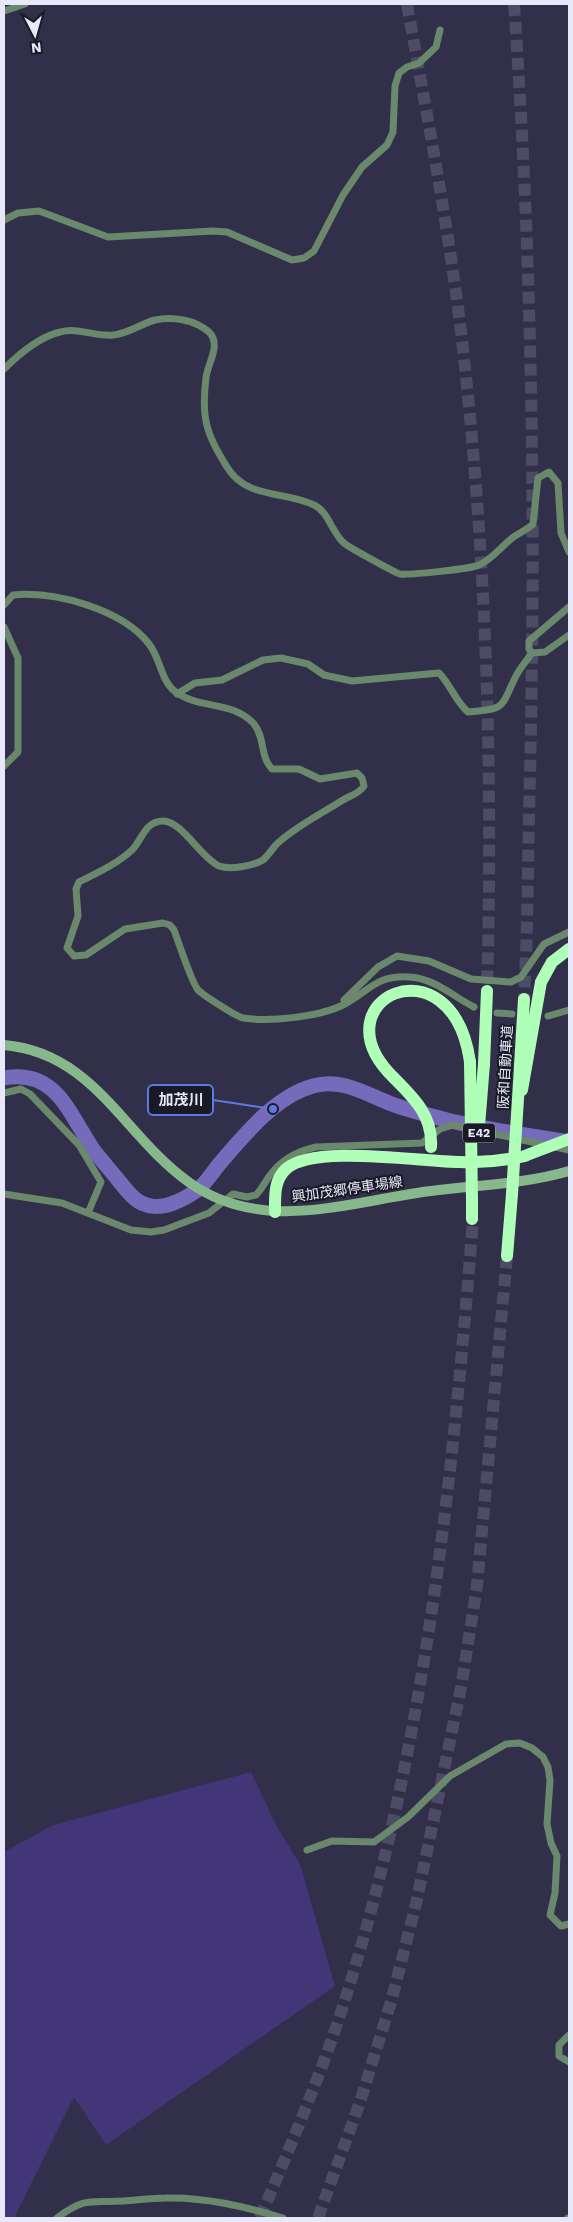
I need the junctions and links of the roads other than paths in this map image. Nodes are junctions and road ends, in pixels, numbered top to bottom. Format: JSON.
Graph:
{"nodes":[{"id":1,"x":25,"y":4,"type":"edge"},
{"id":2,"x":4,"y":11,"type":"edge"},
{"id":3,"x":440,"y":30,"type":"dead end"},
{"id":4,"x":4,"y":220,"type":"edge"},
{"id":5,"x":4,"y":369,"type":"edge"},
{"id":6,"x":569,"y":552,"type":"edge"},
{"id":7,"x":4,"y":605,"type":"edge"},
{"id":8,"x":569,"y":607,"type":"edge"},
{"id":9,"x":4,"y":627,"type":"edge"},
{"id":10,"x":569,"y":635,"type":"edge"},
{"id":11,"x":532,"y":653,"type":"junction"},
{"id":12,"x":177,"y":694,"type":"junction"},
{"id":13,"x":4,"y":766,"type":"edge"},
{"id":14,"x":569,"y":932,"type":"edge"},
{"id":15,"x":569,"y":949,"type":"edge"},
{"id":16,"x":487,"y":990,"type":"tunnel mouth"},
{"id":17,"x":524,"y":999,"type":"tunnel mouth"},
{"id":18,"x":337,"y":1007,"type":"junction"},
{"id":19,"x":474,"y":1007,"type":"dead end"},
{"id":20,"x":569,"y":1010,"type":"edge"},
{"id":21,"x":496,"y":1013,"type":"dead end"},
{"id":22,"x":512,"y":1014,"type":"dead end"},
{"id":23,"x":548,"y":1016,"type":"dead end"},
{"id":24,"x":4,"y":1045,"type":"edge"},
{"id":25,"x":524,"y":1068,"type":"junction"},
{"id":26,"x":4,"y":1093,"type":"edge"},
{"id":27,"x":569,"y":1139,"type":"edge"},
{"id":28,"x":569,"y":1150,"type":"edge"},
{"id":29,"x":424,"y":1161,"type":"junction"},
{"id":30,"x":569,"y":1170,"type":"edge"},
{"id":31,"x":4,"y":1194,"type":"edge"},
{"id":32,"x":473,"y":1201,"type":"junction"},
{"id":33,"x":225,"y":1202,"type":"junction"},
{"id":34,"x":275,"y":1212,"type":"junction"},
{"id":35,"x":88,"y":1213,"type":"junction"},
{"id":36,"x":472,"y":1219,"type":"tunnel mouth"},
{"id":37,"x":508,"y":1256,"type":"tunnel mouth"},
{"id":38,"x":307,"y":1850,"type":"dead end"},
{"id":39,"x":569,"y":1924,"type":"edge"},
{"id":40,"x":569,"y":2035,"type":"edge"},
{"id":41,"x":569,"y":2062,"type":"edge"},
{"id":42,"x":56,"y":2218,"type":"edge"},
{"id":43,"x":283,"y":2218,"type":"edge"}],
"edges":[{"from":1,"to":2,"type":"street"},
{"from":3,"to":4,"type":"street"},
{"from":5,"to":6,"type":"street"},
{"from":7,"to":12,"type":"street"},
{"from":8,"to":11,"type":"street"},
{"from":9,"to":13,"type":"street"},
{"from":10,"to":11,"type":"street"},
{"from":11,"to":12,"type":"street"},
{"from":12,"to":18,"type":"street"},
{"from":14,"to":18,"type":"street"},
{"from":15,"to":25,"type":"highway"},
{"from":16,"to":32,"type":"highway","name":"阪和自動車道","number":"E42","bridge":true},
{"from":17,"to":25,"type":"highway","name":"阪和自動車道","number":"E42"},
{"from":18,"to":19,"type":"street"},
{"from":20,"to":23,"type":"street"},
{"from":21,"to":22,"type":"street"},
{"from":24,"to":33,"type":"main road","name":"興加茂郷停車場線"},
{"from":25,"to":37,"type":"highway","name":"阪和自動車道","number":"E42","bridge":true},
{"from":26,"to":35,"type":"street"},
{"from":27,"to":29,"type":"highway","bridge":true},
{"from":28,"to":33,"type":"street"},
{"from":29,"to":32,"type":"highway","bridge":true},
{"from":29,"to":34,"type":"highway"},
{"from":30,"to":34,"type":"main road","name":"興加茂郷停車場線"},
{"from":31,"to":35,"type":"street"},
{"from":32,"to":36,"type":"highway","name":"阪和自動車道","number":"E42"},
{"from":33,"to":34,"type":"main road","name":"興加茂郷停車場線"},
{"from":33,"to":35,"type":"street"},
{"from":38,"to":39,"type":"street"},
{"from":40,"to":41,"type":"street"},
{"from":42,"to":43,"type":"street"}]}
